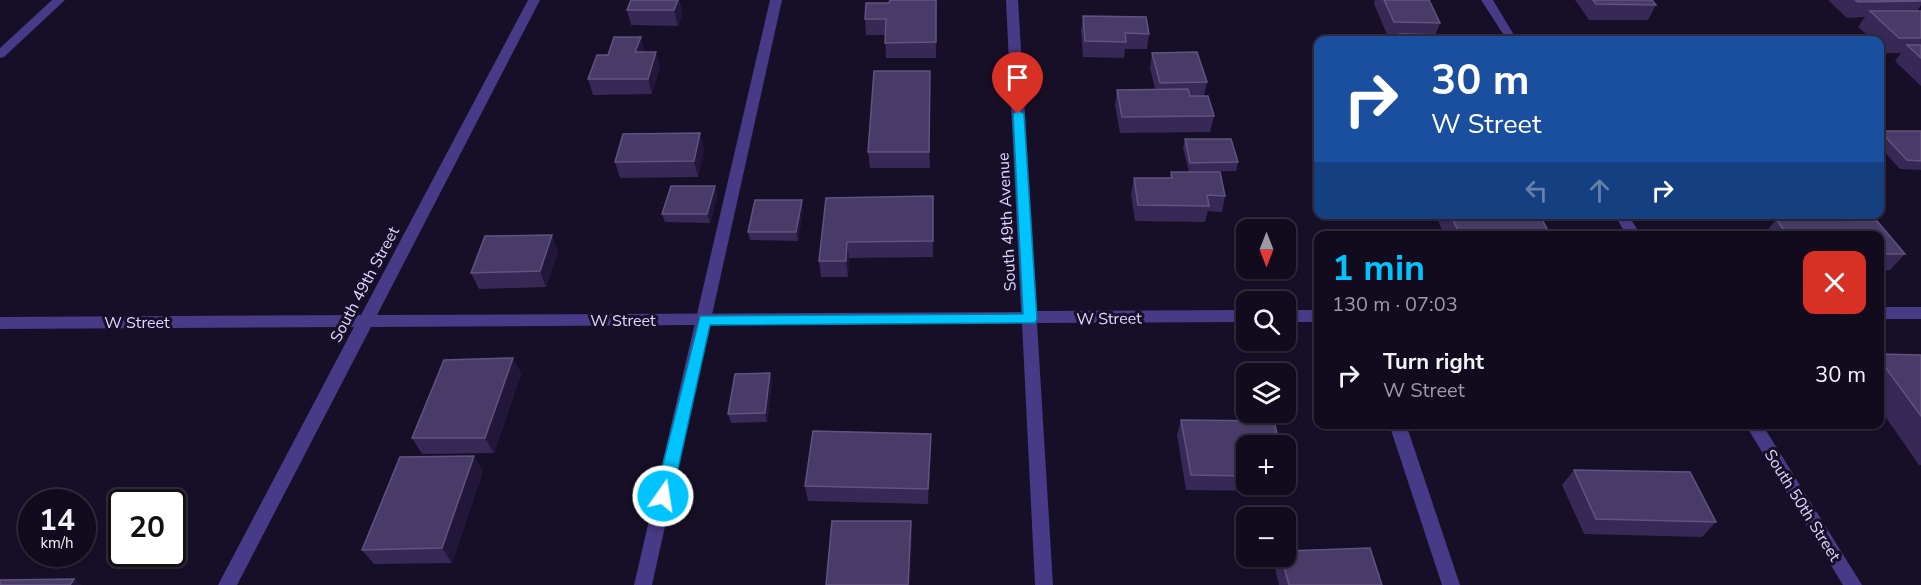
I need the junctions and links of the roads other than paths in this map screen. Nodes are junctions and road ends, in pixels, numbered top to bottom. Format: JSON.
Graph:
{"nodes":[{"id":1,"x":59,"y":0,"type":"edge"},
{"id":2,"x":534,"y":0,"type":"edge"},
{"id":3,"x":776,"y":0,"type":"edge"},
{"id":4,"x":1012,"y":0,"type":"edge"},
{"id":5,"x":1487,"y":0,"type":"edge"},
{"id":6,"x":1510,"y":36,"type":"edge"},
{"id":7,"x":0,"y":54,"type":"edge"},
{"id":8,"x":1884,"y":313,"type":"edge"},
{"id":9,"x":1921,"y":313,"type":"edge"},
{"id":10,"x":1236,"y":316,"type":"edge"},
{"id":11,"x":1296,"y":316,"type":"edge"},
{"id":12,"x":1314,"y":316,"type":"edge"},
{"id":13,"x":1030,"y":319,"type":"junction"},
{"id":14,"x":705,"y":320,"type":"junction"},
{"id":15,"x":365,"y":321,"type":"junction"},
{"id":16,"x":0,"y":323,"type":"edge"},
{"id":17,"x":1399,"y":429,"type":"edge"},
{"id":18,"x":1756,"y":429,"type":"edge"},
{"id":19,"x":227,"y":585,"type":"edge"},
{"id":20,"x":643,"y":585,"type":"edge"},
{"id":21,"x":1044,"y":585,"type":"edge"},
{"id":22,"x":1451,"y":585,"type":"edge"},
{"id":23,"x":1853,"y":585,"type":"edge"}],
"edges":[{"from":1,"to":7,"type":"street"},
{"from":2,"to":15,"type":"street","name":"South 49th Street"},
{"from":3,"to":14,"type":"street"},
{"from":4,"to":13,"type":"street","name":"South 49th Avenue"},
{"from":5,"to":6,"type":"street"},
{"from":8,"to":9,"type":"street"},
{"from":10,"to":13,"type":"street","name":"W Street"},
{"from":11,"to":12,"type":"street"},
{"from":13,"to":14,"type":"street","name":"W Street"},
{"from":13,"to":21,"type":"street","name":"South 49th Avenue"},
{"from":14,"to":15,"type":"street","name":"W Street"},
{"from":14,"to":20,"type":"street"},
{"from":15,"to":16,"type":"street","name":"W Street"},
{"from":15,"to":19,"type":"street","name":"South 49th Street"},
{"from":17,"to":22,"type":"street"},
{"from":18,"to":23,"type":"street","name":"South 50th Street"}]}
